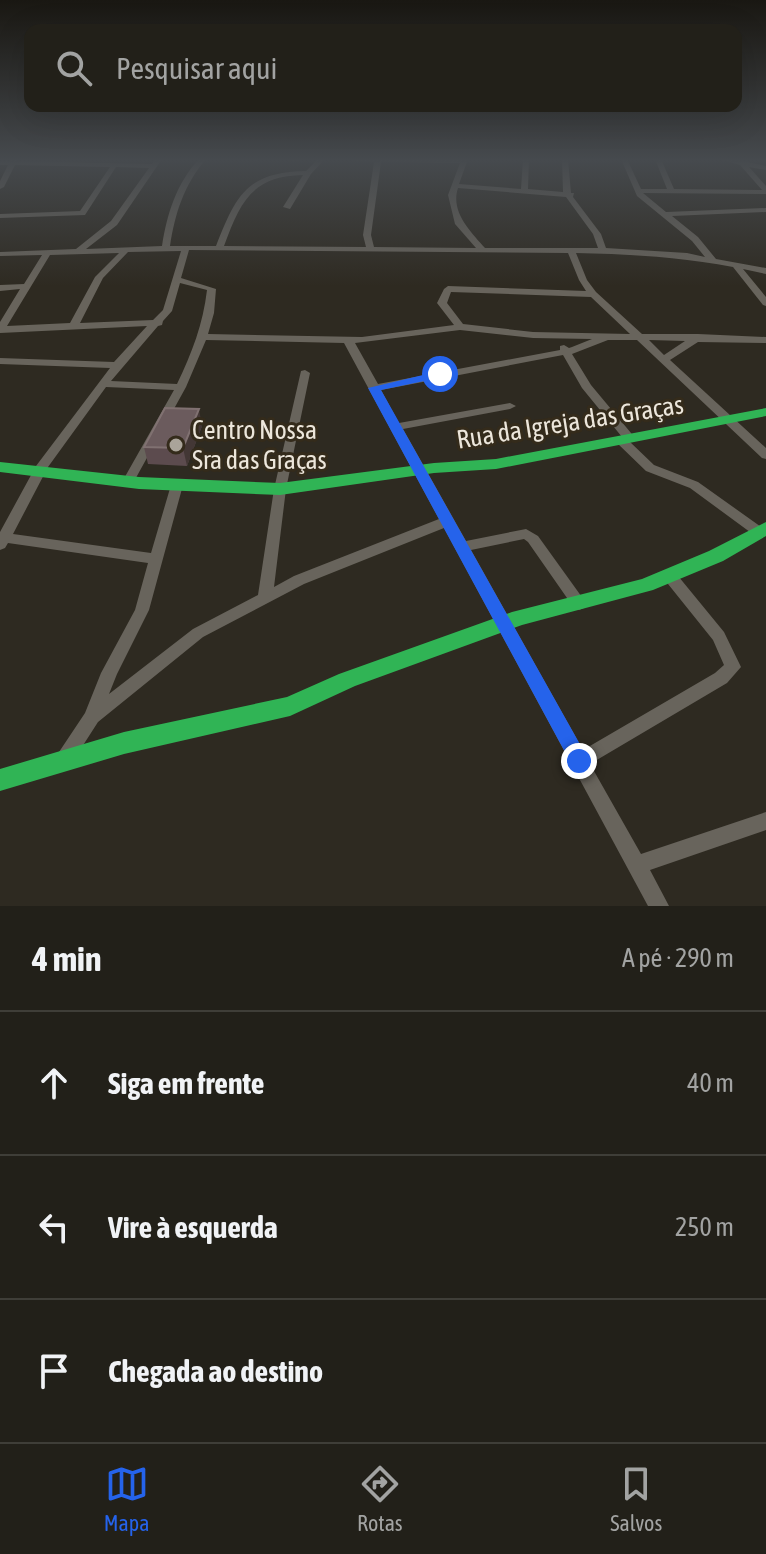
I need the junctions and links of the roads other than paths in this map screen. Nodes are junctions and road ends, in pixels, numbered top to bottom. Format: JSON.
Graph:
{"nodes":[{"id":1,"x":90,"y":201,"type":"edge"},
{"id":2,"x":129,"y":201,"type":"edge"},
{"id":3,"x":177,"y":201,"type":"edge"},
{"id":4,"x":238,"y":201,"type":"edge"},
{"id":5,"x":291,"y":201,"type":"edge"},
{"id":6,"x":372,"y":201,"type":"edge"},
{"id":7,"x":454,"y":201,"type":"edge"},
{"id":8,"x":575,"y":201,"type":"edge"},
{"id":9,"x":651,"y":201,"type":"edge"},
{"id":10,"x":287,"y":207,"type":"dead end"},
{"id":11,"x":766,"y":210,"type":"edge"},
{"id":12,"x":666,"y":214,"type":"junction"},
{"id":13,"x":0,"y":216,"type":"edge"},
{"id":14,"x":166,"y":248,"type":"junction"},
{"id":15,"x":186,"y":248,"type":"junction"},
{"id":16,"x":219,"y":248,"type":"junction"},
{"id":17,"x":127,"y":249,"type":"junction"},
{"id":18,"x":371,"y":249,"type":"junction"},
{"id":19,"x":483,"y":250,"type":"junction"},
{"id":20,"x":571,"y":251,"type":"junction"},
{"id":21,"x":603,"y":251,"type":"junction"},
{"id":22,"x":77,"y":252,"type":"junction"},
{"id":23,"x":47,"y":253,"type":"junction"},
{"id":24,"x":0,"y":254,"type":"edge"},
{"id":25,"x":719,"y":264,"type":"junction"},
{"id":26,"x":737,"y":267,"type":"junction"},
{"id":27,"x":766,"y":271,"type":"edge"},
{"id":28,"x":176,"y":279,"type":"junction"},
{"id":29,"x":27,"y":286,"type":"junction"},
{"id":30,"x":0,"y":288,"type":"edge"},
{"id":31,"x":593,"y":294,"type":"junction"},
{"id":32,"x":766,"y":303,"type":"edge"},
{"id":33,"x":159,"y":323,"type":"junction"},
{"id":34,"x":73,"y":327,"type":"junction"},
{"id":35,"x":460,"y":327,"type":"junction"},
{"id":36,"x":0,"y":329,"type":"edge"},
{"id":37,"x":556,"y":335,"type":"junction"},
{"id":38,"x":610,"y":335,"type":"junction"},
{"id":39,"x":636,"y":335,"type":"junction"},
{"id":40,"x":202,"y":337,"type":"junction"},
{"id":41,"x":698,"y":337,"type":"junction"},
{"id":42,"x":348,"y":340,"type":"junction"},
{"id":43,"x":766,"y":340,"type":"edge"},
{"id":44,"x":566,"y":351,"type":"junction"},
{"id":45,"x":665,"y":359,"type":"junction"},
{"id":46,"x":0,"y":361,"type":"edge"},
{"id":47,"x":117,"y":365,"type":"junction"},
{"id":48,"x":305,"y":373,"type":"dead end"},
{"id":49,"x":104,"y":384,"type":"junction"},
{"id":50,"x":181,"y":387,"type":"junction"},
{"id":51,"x":374,"y":388,"type":"junction"},
{"id":52,"x":510,"y":406,"type":"dead end"},
{"id":53,"x":766,"y":412,"type":"edge"},
{"id":54,"x":726,"y":420,"type":"junction"},
{"id":55,"x":395,"y":427,"type":"junction"},
{"id":56,"x":625,"y":439,"type":"junction"},
{"id":57,"x":766,"y":455,"type":"edge"},
{"id":58,"x":0,"y":467,"type":"edge"},
{"id":59,"x":418,"y":470,"type":"junction"},
{"id":60,"x":39,"y":472,"type":"junction"},
{"id":61,"x":128,"y":482,"type":"junction"},
{"id":62,"x":177,"y":485,"type":"junction"},
{"id":63,"x":280,"y":489,"type":"junction"},
{"id":64,"x":445,"y":522,"type":"junction"},
{"id":65,"x":762,"y":530,"type":"edge"},
{"id":66,"x":1,"y":540,"type":"edge"},
{"id":67,"x":460,"y":547,"type":"junction"},
{"id":68,"x":157,"y":559,"type":"junction"},
{"id":69,"x":669,"y":575,"type":"junction"},
{"id":70,"x":265,"y":597,"type":"junction"},
{"id":71,"x":579,"y":604,"type":"junction"},
{"id":72,"x":505,"y":623,"type":"junction"},
{"id":73,"x":92,"y":717,"type":"junction"},
{"id":74,"x":64,"y":761,"type":"junction"},
{"id":75,"x":579,"y":761,"type":"junction"},
{"id":76,"x":0,"y":780,"type":"edge"},
{"id":77,"x":766,"y":821,"type":"edge"},
{"id":78,"x":637,"y":865,"type":"junction"},
{"id":79,"x":659,"y":906,"type":"edge"}],
"edges":[{"from":1,"to":13,"type":"street"},
{"from":2,"to":22,"type":"street"},
{"from":3,"to":14,"type":"street"},
{"from":4,"to":16,"type":"street"},
{"from":5,"to":10,"type":"street"},
{"from":6,"to":18,"type":"street"},
{"from":7,"to":19,"type":"street"},
{"from":8,"to":21,"type":"street"},
{"from":9,"to":12,"type":"street"},
{"from":11,"to":12,"type":"street"},
{"from":12,"to":25,"type":"street"},
{"from":14,"to":15,"type":"street"},
{"from":14,"to":17,"type":"street"},
{"from":15,"to":16,"type":"street"},
{"from":15,"to":28,"type":"street"},
{"from":16,"to":18,"type":"street"},
{"from":17,"to":22,"type":"street"},
{"from":17,"to":34,"type":"street"},
{"from":18,"to":19,"type":"street"},
{"from":19,"to":20,"type":"street"},
{"from":20,"to":21,"type":"street"},
{"from":20,"to":31,"type":"street"},
{"from":21,"to":25,"type":"street"},
{"from":22,"to":23,"type":"street"},
{"from":23,"to":24,"type":"street"},
{"from":23,"to":29,"type":"street"},
{"from":25,"to":26,"type":"street"},
{"from":26,"to":27,"type":"street"},
{"from":26,"to":32,"type":"street"},
{"from":28,"to":33,"type":"street"},
{"from":28,"to":40,"type":"street"},
{"from":29,"to":30,"type":"street"},
{"from":29,"to":36,"type":"street"},
{"from":31,"to":35,"type":"street"},
{"from":31,"to":39,"type":"street"},
{"from":33,"to":34,"type":"street"},
{"from":33,"to":47,"type":"street"},
{"from":34,"to":36,"type":"street"},
{"from":35,"to":37,"type":"street"},
{"from":35,"to":42,"type":"street"},
{"from":37,"to":38,"type":"street"},
{"from":37,"to":44,"type":"street"},
{"from":38,"to":39,"type":"street"},
{"from":38,"to":44,"type":"street"},
{"from":39,"to":41,"type":"street"},
{"from":39,"to":45,"type":"street"},
{"from":40,"to":42,"type":"street"},
{"from":40,"to":50,"type":"street"},
{"from":41,"to":43,"type":"street"},
{"from":41,"to":45,"type":"street"},
{"from":42,"to":51,"type":"street"},
{"from":44,"to":51,"type":"street"},
{"from":44,"to":56,"type":"street"},
{"from":45,"to":54,"type":"street"},
{"from":46,"to":47,"type":"street"},
{"from":47,"to":49,"type":"street"},
{"from":48,"to":63,"type":"street"},
{"from":49,"to":50,"type":"street"},
{"from":49,"to":60,"type":"street"},
{"from":50,"to":61,"type":"street"},
{"from":51,"to":55,"type":"street"},
{"from":52,"to":55,"type":"street"},
{"from":53,"to":54,"type":"street","name":"Rua da Igreja das Graças"},
{"from":54,"to":56,"type":"street","name":"Rua da Igreja das Graças"},
{"from":54,"to":57,"type":"street"},
{"from":55,"to":59,"type":"street"},
{"from":56,"to":59,"type":"street","name":"Rua da Igreja das Graças"},
{"from":56,"to":65,"type":"street"},
{"from":58,"to":60,"type":"street","name":"Rua da Igreja das Graças"},
{"from":59,"to":63,"type":"street","name":"Rua da Igreja das Graças"},
{"from":59,"to":64,"type":"street"},
{"from":60,"to":61,"type":"street","name":"Rua da Igreja das Graças"},
{"from":60,"to":66,"type":"street"},
{"from":61,"to":62,"type":"street","name":"Rua da Igreja das Graças"},
{"from":62,"to":63,"type":"street","name":"Rua da Igreja das Graças"},
{"from":62,"to":68,"type":"street"},
{"from":63,"to":70,"type":"street"},
{"from":64,"to":67,"type":"street"},
{"from":64,"to":70,"type":"street"},
{"from":65,"to":69,"type":"street"},
{"from":66,"to":68,"type":"street"},
{"from":67,"to":71,"type":"street"},
{"from":67,"to":72,"type":"street"},
{"from":68,"to":73,"type":"street"},
{"from":69,"to":71,"type":"street"},
{"from":69,"to":75,"type":"street"},
{"from":70,"to":73,"type":"street"},
{"from":71,"to":72,"type":"street"},
{"from":72,"to":74,"type":"street"},
{"from":72,"to":75,"type":"street"},
{"from":73,"to":74,"type":"street"},
{"from":74,"to":76,"type":"street"},
{"from":75,"to":78,"type":"street"},
{"from":77,"to":78,"type":"street"},
{"from":78,"to":79,"type":"street"}]}
